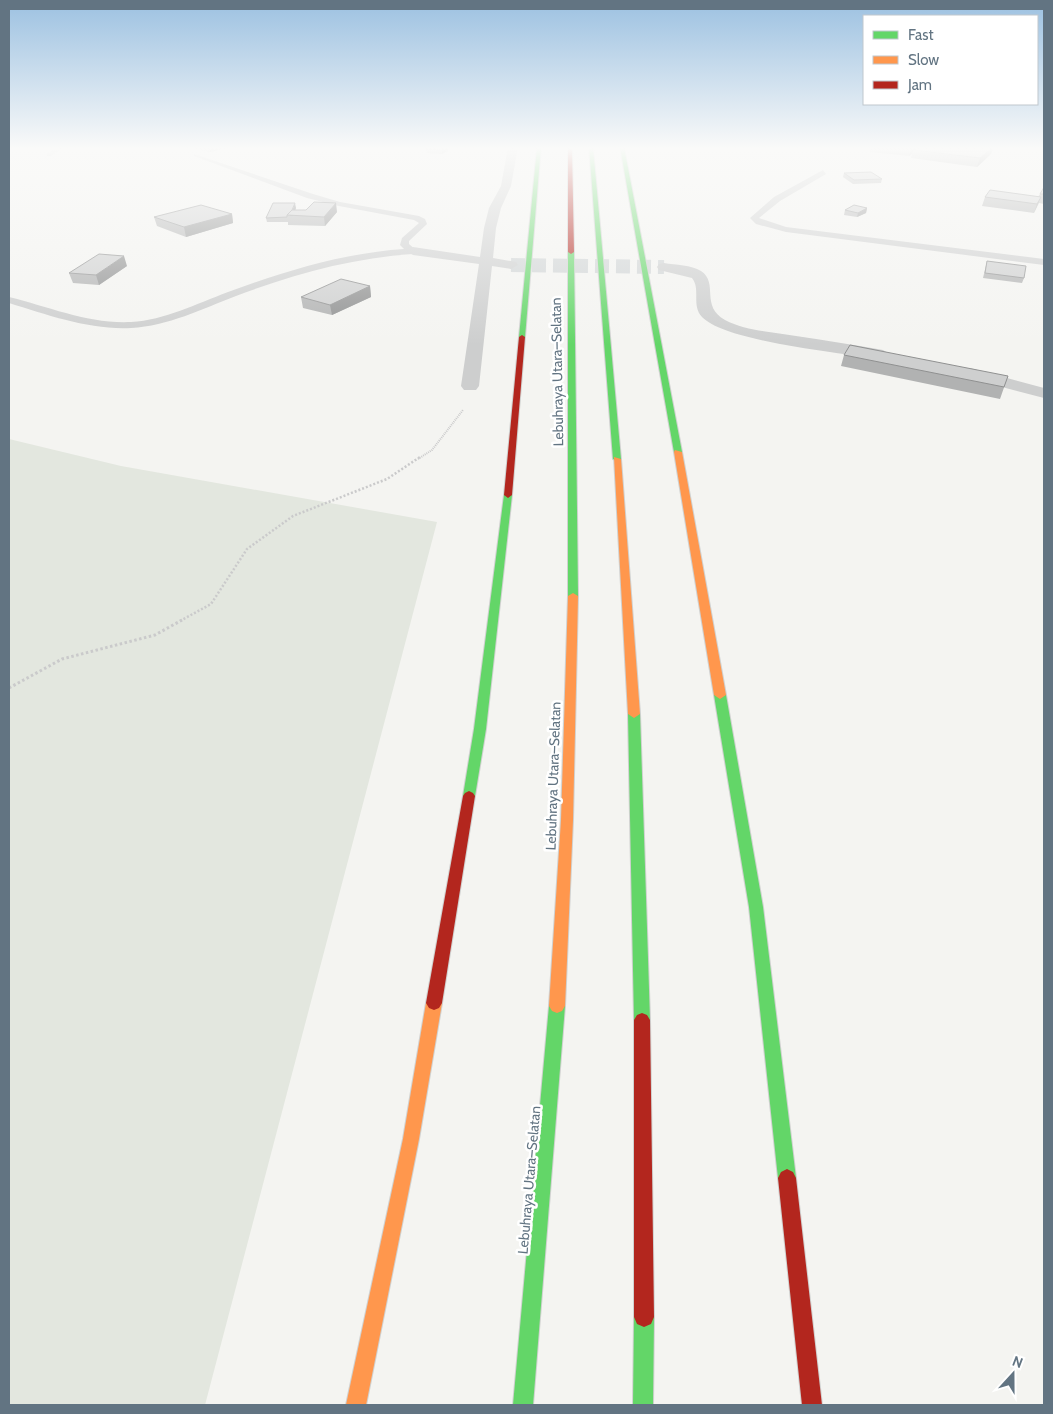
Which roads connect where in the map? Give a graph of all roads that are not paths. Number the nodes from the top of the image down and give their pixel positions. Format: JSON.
{"nodes":[{"id":1,"x":388,"y":213,"type":"edge"},
{"id":2,"x":494,"y":213,"type":"edge"},
{"id":3,"x":533,"y":213,"type":"edge"},
{"id":4,"x":571,"y":213,"type":"edge"},
{"id":5,"x":596,"y":213,"type":"edge"},
{"id":6,"x":634,"y":213,"type":"edge"},
{"id":7,"x":760,"y":213,"type":"edge"},
{"id":8,"x":413,"y":251,"type":"junction"},
{"id":9,"x":1044,"y":262,"type":"edge"},
{"id":10,"x":484,"y":263,"type":"junction"},
{"id":11,"x":511,"y":265,"type":"tunnel mouth"},
{"id":12,"x":664,"y":267,"type":"tunnel mouth"},
{"id":13,"x":9,"y":300,"type":"edge"},
{"id":14,"x":897,"y":357,"type":"edge"},
{"id":15,"x":956,"y":369,"type":"edge"},
{"id":16,"x":470,"y":386,"type":"road end"},
{"id":17,"x":1044,"y":393,"type":"edge"},
{"id":18,"x":356,"y":1405,"type":"edge"},
{"id":19,"x":523,"y":1405,"type":"edge"},
{"id":20,"x":643,"y":1405,"type":"edge"},
{"id":21,"x":812,"y":1405,"type":"edge"}],
"edges":[{"from":1,"to":8,"type":"lane"},
{"from":2,"to":10,"type":"street"},
{"from":3,"to":18,"type":"main road"},
{"from":4,"to":19,"type":"main road","name":"Lebuhraya Utara–Selatan"},
{"from":5,"to":20,"type":"main road"},
{"from":6,"to":21,"type":"main road"},
{"from":7,"to":9,"type":"lane"},
{"from":8,"to":10,"type":"street"},
{"from":8,"to":13,"type":"lane"},
{"from":10,"to":11,"type":"street"},
{"from":10,"to":16,"type":"street"},
{"from":12,"to":14,"type":"street"},
{"from":15,"to":17,"type":"street"}]}
